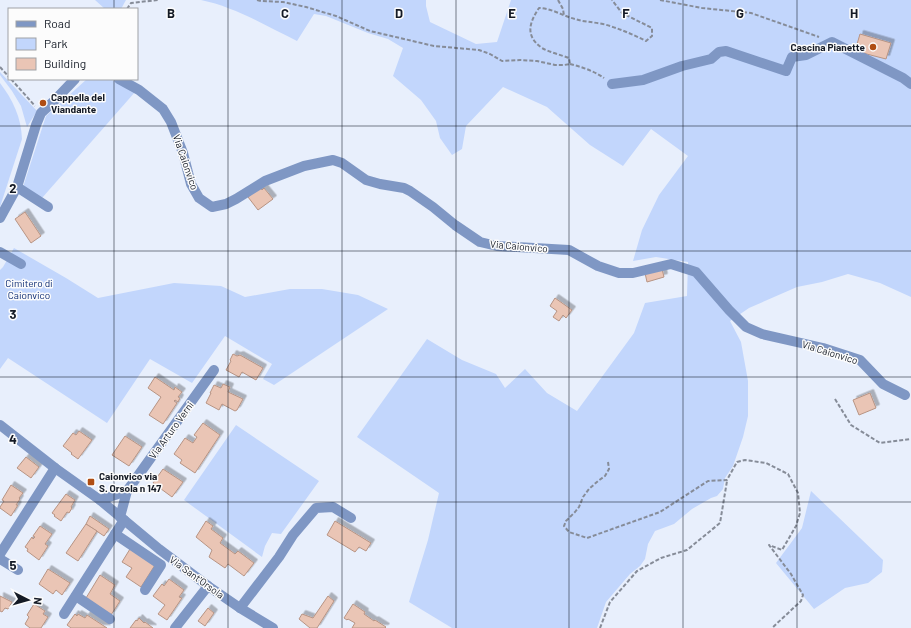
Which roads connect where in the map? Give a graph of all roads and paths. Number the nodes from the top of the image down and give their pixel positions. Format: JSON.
{"nodes":[{"id":1,"x":130,"y":0,"type":"edge"},
{"id":2,"x":158,"y":0,"type":"edge"},
{"id":3,"x":257,"y":0,"type":"edge"},
{"id":4,"x":558,"y":0,"type":"edge"},
{"id":5,"x":612,"y":0,"type":"edge"},
{"id":6,"x":660,"y":0,"type":"edge"},
{"id":7,"x":131,"y":3,"type":"junction"},
{"id":8,"x":128,"y":8,"type":"edge"},
{"id":9,"x":564,"y":16,"type":"junction"},
{"id":10,"x":832,"y":42,"type":"junction"},
{"id":11,"x":570,"y":64,"type":"junction"},
{"id":12,"x":0,"y":67,"type":"edge"},
{"id":13,"x":8,"y":76,"type":"edge"},
{"id":14,"x":12,"y":80,"type":"edge"},
{"id":15,"x":74,"y":80,"type":"edge"},
{"id":16,"x":121,"y":80,"type":"edge"},
{"id":17,"x":612,"y":84,"type":"joint"},
{"id":18,"x":911,"y":84,"type":"edge"},
{"id":19,"x":41,"y":113,"type":"junction"},
{"id":20,"x":17,"y":187,"type":"junction"},
{"id":21,"x":48,"y":206,"type":"dead end"},
{"id":22,"x":0,"y":218,"type":"edge"},
{"id":23,"x":0,"y":252,"type":"edge"},
{"id":24,"x":21,"y":264,"type":"dead end"},
{"id":25,"x":214,"y":370,"type":"dead end"},
{"id":26,"x":905,"y":395,"type":"dead end"},
{"id":27,"x":835,"y":399,"type":"dead end"},
{"id":28,"x":0,"y":425,"type":"edge"},
{"id":29,"x":911,"y":439,"type":"edge"},
{"id":30,"x":608,"y":462,"type":"dead end"},
{"id":31,"x":55,"y":468,"type":"junction"},
{"id":32,"x":727,"y":480,"type":"junction"},
{"id":33,"x":127,"y":490,"type":"junction"},
{"id":34,"x":100,"y":500,"type":"junction"},
{"id":35,"x":351,"y":518,"type":"dead end"},
{"id":36,"x":122,"y":519,"type":"junction"},
{"id":37,"x":115,"y":534,"type":"junction"},
{"id":38,"x":0,"y":554,"type":"edge"},
{"id":39,"x":0,"y":558,"type":"edge"},
{"id":40,"x":18,"y":570,"type":"dead end"},
{"id":41,"x":208,"y":586,"type":"junction"},
{"id":42,"x":145,"y":590,"type":"dead end"},
{"id":43,"x":76,"y":596,"type":"junction"},
{"id":44,"x":240,"y":608,"type":"junction"},
{"id":45,"x":64,"y":614,"type":"dead end"},
{"id":46,"x":110,"y":619,"type":"dead end"},
{"id":47,"x":176,"y":628,"type":"edge"},
{"id":48,"x":273,"y":628,"type":"edge"},
{"id":49,"x":600,"y":628,"type":"edge"},
{"id":50,"x":772,"y":628,"type":"edge"}],
"edges":[{"from":1,"to":7,"type":"path"},
{"from":2,"to":7,"type":"path"},
{"from":3,"to":11,"type":"path"},
{"from":4,"to":9,"type":"path"},
{"from":5,"to":9,"type":"path"},
{"from":6,"to":10,"type":"path"},
{"from":7,"to":8,"type":"path"},
{"from":9,"to":11,"type":"path"},
{"from":10,"to":17,"type":"street"},
{"from":10,"to":18,"type":"street"},
{"from":11,"to":17,"type":"path"},
{"from":12,"to":13,"type":"path"},
{"from":14,"to":19,"type":"path"},
{"from":15,"to":19,"type":"street"},
{"from":16,"to":26,"type":"street","name":"Via Caionvico"},
{"from":19,"to":20,"type":"street"},
{"from":20,"to":21,"type":"street"},
{"from":20,"to":22,"type":"street"},
{"from":23,"to":24,"type":"street"},
{"from":25,"to":33,"type":"street","name":"Via Arturo Verni"},
{"from":27,"to":29,"type":"path"},
{"from":28,"to":31,"type":"street","name":"Via Sant'Orsola"},
{"from":30,"to":32,"type":"path"},
{"from":31,"to":34,"type":"street","name":"Via Sant'Orsola"},
{"from":31,"to":38,"type":"street"},
{"from":32,"to":49,"type":"path"},
{"from":32,"to":50,"type":"path"},
{"from":33,"to":34,"type":"street"},
{"from":33,"to":36,"type":"street","name":"Via Arturo Verni"},
{"from":34,"to":36,"type":"street","name":"Via Sant'Orsola"},
{"from":35,"to":44,"type":"street"},
{"from":36,"to":37,"type":"street"},
{"from":36,"to":41,"type":"street","name":"Via Sant'Orsola"},
{"from":37,"to":42,"type":"street"},
{"from":37,"to":43,"type":"street"},
{"from":39,"to":40,"type":"street"},
{"from":41,"to":44,"type":"street","name":"Via Sant'Orsola"},
{"from":41,"to":47,"type":"street"},
{"from":43,"to":45,"type":"street"},
{"from":43,"to":46,"type":"street"},
{"from":44,"to":48,"type":"street","name":"Via Sant'Orsola"}]}
